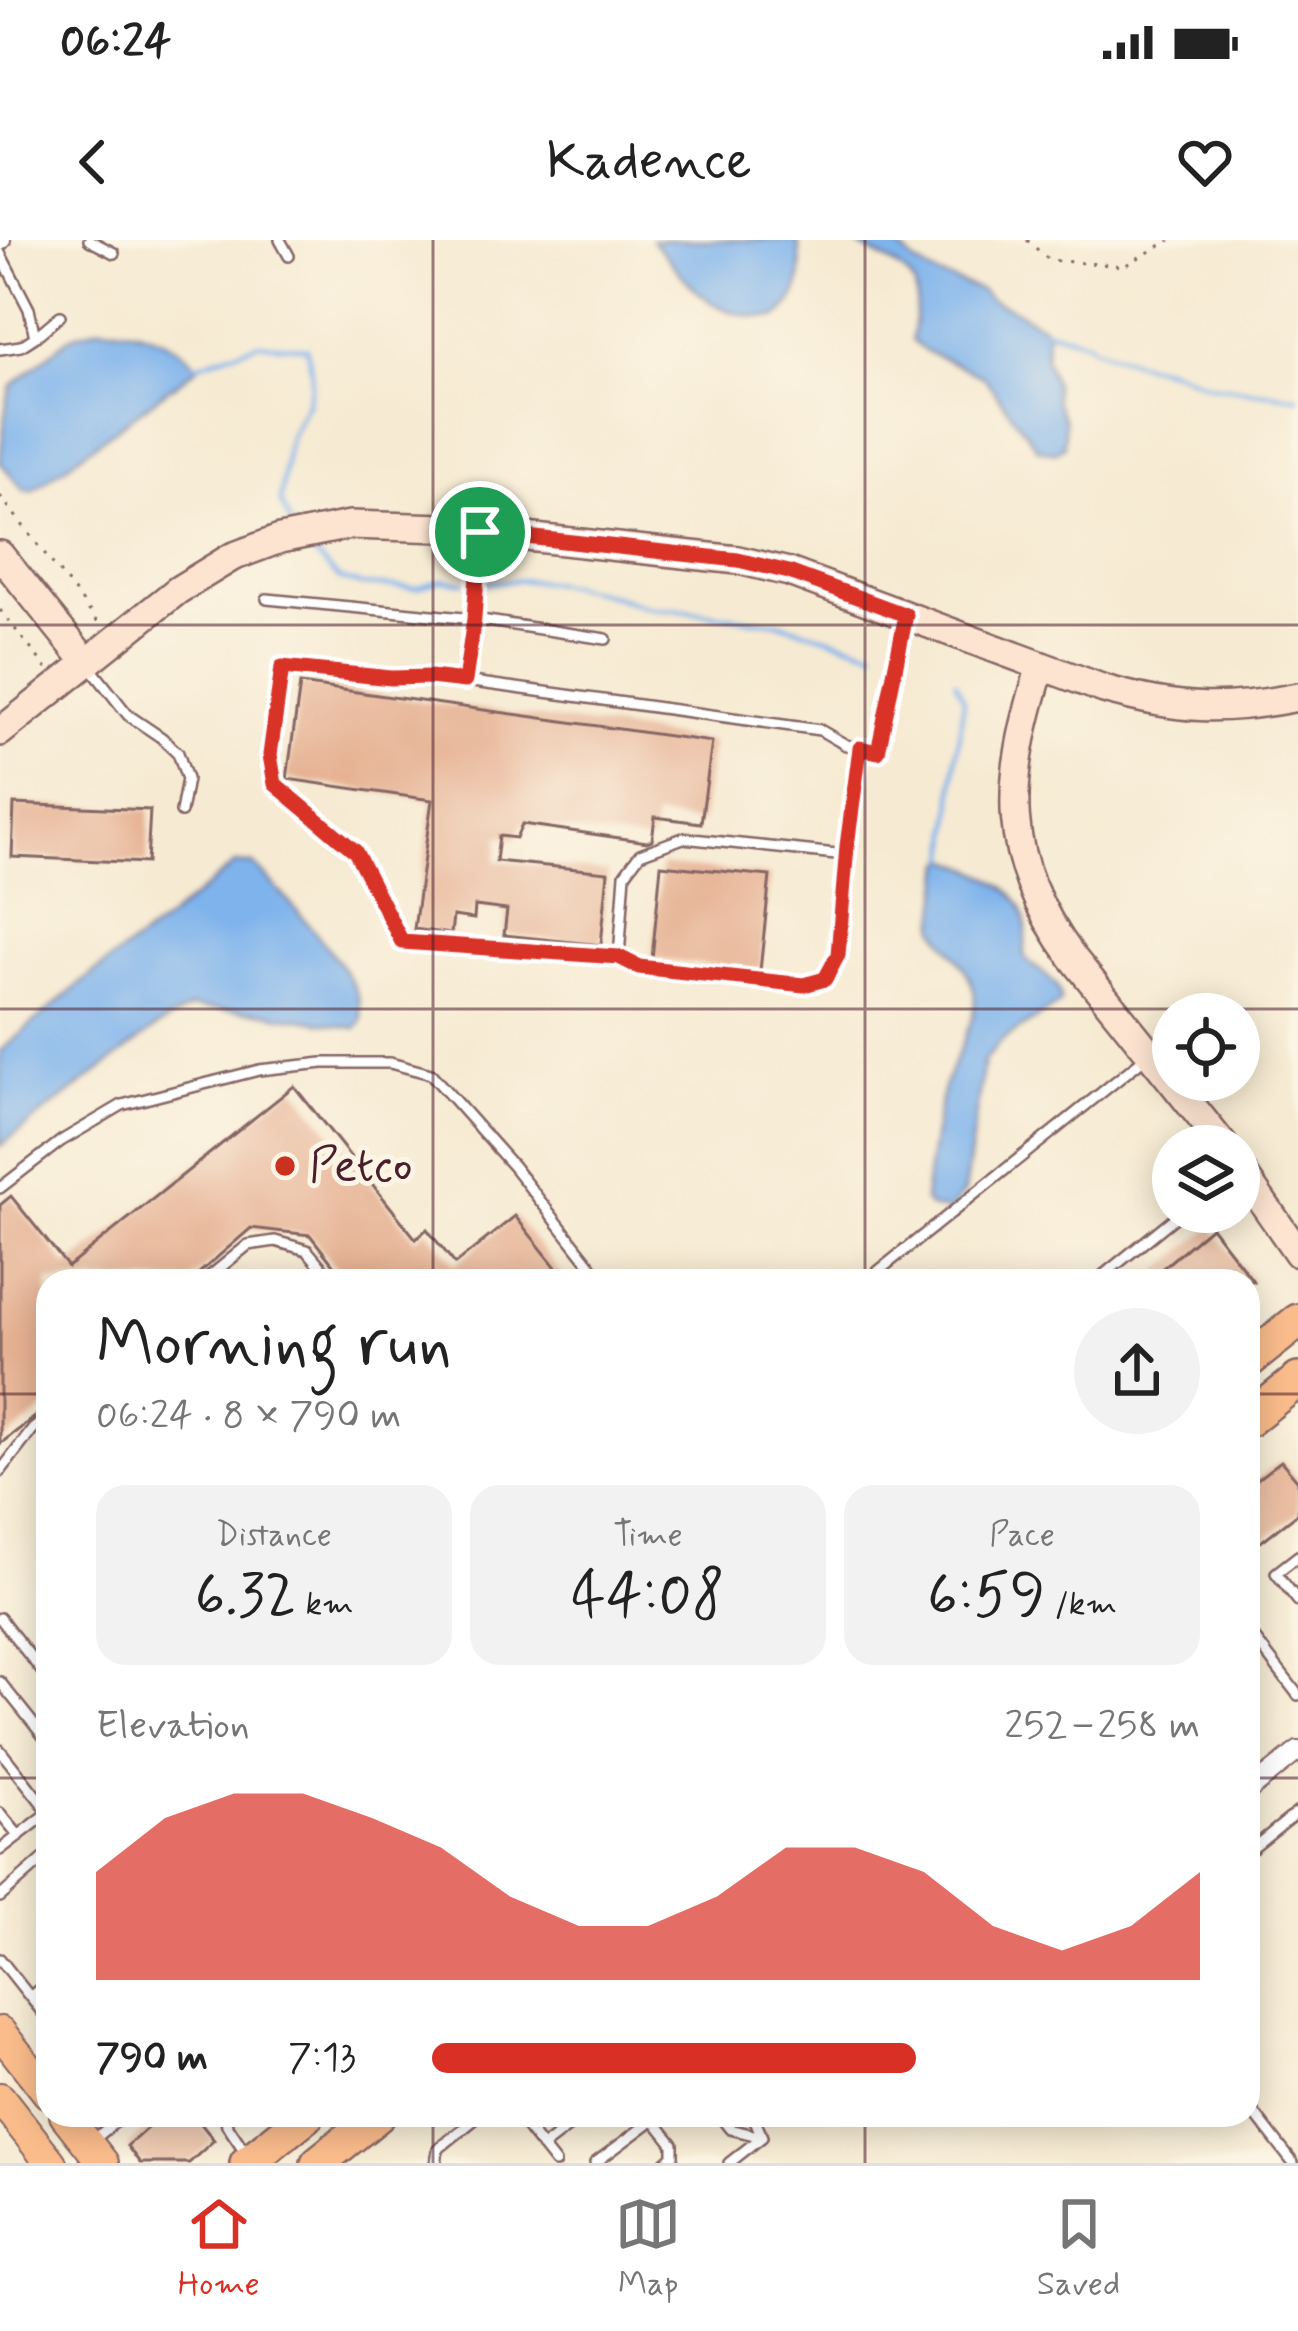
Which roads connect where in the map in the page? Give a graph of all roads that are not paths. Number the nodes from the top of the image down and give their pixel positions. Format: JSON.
{"nodes":[{"id":1,"x":88,"y":240,"type":"edge"},
{"id":2,"x":280,"y":240,"type":"edge"},
{"id":3,"x":0,"y":253,"type":"edge"},
{"id":4,"x":114,"y":253,"type":"dead end"},
{"id":5,"x":289,"y":256,"type":"dead end"},
{"id":6,"x":60,"y":316,"type":"dead end"},
{"id":7,"x":34,"y":337,"type":"junction"},
{"id":8,"x":0,"y":350,"type":"edge"},
{"id":9,"x":480,"y":532,"type":"junction"},
{"id":10,"x":0,"y":555,"type":"edge"},
{"id":11,"x":267,"y":599,"type":"dead end"},
{"id":12,"x":906,"y":615,"type":"junction"},
{"id":13,"x":474,"y":619,"type":"junction"},
{"id":14,"x":606,"y":639,"type":"dead end"},
{"id":15,"x":86,"y":663,"type":"junction"},
{"id":16,"x":1041,"y":665,"type":"junction"},
{"id":17,"x":465,"y":681,"type":"junction"},
{"id":18,"x":1298,"y":697,"type":"edge"},
{"id":19,"x":0,"y":732,"type":"edge"},
{"id":20,"x":860,"y":748,"type":"junction"},
{"id":21,"x":181,"y":812,"type":"dead end"},
{"id":22,"x":846,"y":855,"type":"junction"},
{"id":23,"x":619,"y":957,"type":"junction"},
{"id":24,"x":1150,"y":1054,"type":"junction"},
{"id":25,"x":1207,"y":1125,"type":"edge"},
{"id":26,"x":0,"y":1188,"type":"edge"},
{"id":27,"x":1260,"y":1198,"type":"edge"},
{"id":28,"x":1155,"y":1233,"type":"edge"},
{"id":29,"x":1298,"y":1253,"type":"edge"},
{"id":30,"x":219,"y":1269,"type":"edge"},
{"id":31,"x":323,"y":1269,"type":"edge"},
{"id":32,"x":594,"y":1269,"type":"edge"},
{"id":33,"x":881,"y":1269,"type":"edge"},
{"id":34,"x":1111,"y":1269,"type":"edge"},
{"id":35,"x":1298,"y":1321,"type":"edge"},
{"id":36,"x":1260,"y":1351,"type":"edge"},
{"id":37,"x":1298,"y":1380,"type":"edge"},
{"id":38,"x":1260,"y":1410,"type":"edge"},
{"id":39,"x":36,"y":1427,"type":"edge"},
{"id":40,"x":0,"y":1472,"type":"edge"},
{"id":41,"x":1298,"y":1556,"type":"edge"},
{"id":42,"x":1298,"y":1601,"type":"edge"},
{"id":43,"x":0,"y":1618,"type":"edge"},
{"id":44,"x":1260,"y":1646,"type":"edge"},
{"id":45,"x":36,"y":1663,"type":"edge"},
{"id":46,"x":0,"y":1682,"type":"edge"},
{"id":47,"x":1298,"y":1695,"type":"edge"},
{"id":48,"x":36,"y":1727,"type":"edge"},
{"id":49,"x":0,"y":1750,"type":"edge"},
{"id":50,"x":1298,"y":1751,"type":"edge"},
{"id":51,"x":1260,"y":1781,"type":"edge"},
{"id":52,"x":36,"y":1796,"type":"edge"},
{"id":53,"x":1298,"y":1812,"type":"edge"},
{"id":54,"x":0,"y":1813,"type":"edge"},
{"id":55,"x":36,"y":1822,"type":"edge"},
{"id":56,"x":19,"y":1836,"type":"junction"},
{"id":57,"x":1260,"y":1842,"type":"edge"},
{"id":58,"x":1,"y":1851,"type":"edge"},
{"id":59,"x":36,"y":1866,"type":"edge"},
{"id":60,"x":0,"y":1897,"type":"edge"},
{"id":61,"x":0,"y":1959,"type":"edge"},
{"id":62,"x":36,"y":1991,"type":"edge"},
{"id":63,"x":30,"y":1996,"type":"junction"},
{"id":64,"x":36,"y":2004,"type":"edge"},
{"id":65,"x":0,"y":2032,"type":"edge"},
{"id":66,"x":36,"y":2078,"type":"edge"},
{"id":67,"x":0,"y":2098,"type":"edge"},
{"id":68,"x":1260,"y":2119,"type":"edge"},
{"id":69,"x":74,"y":2127,"type":"edge"},
{"id":70,"x":115,"y":2127,"type":"edge"},
{"id":71,"x":228,"y":2127,"type":"edge"},
{"id":72,"x":292,"y":2127,"type":"edge"},
{"id":73,"x":365,"y":2127,"type":"edge"},
{"id":74,"x":465,"y":2127,"type":"edge"},
{"id":75,"x":527,"y":2127,"type":"edge"},
{"id":76,"x":568,"y":2127,"type":"edge"},
{"id":77,"x":640,"y":2127,"type":"edge"},
{"id":78,"x":660,"y":2127,"type":"edge"},
{"id":79,"x":728,"y":2127,"type":"edge"},
{"id":80,"x":758,"y":2127,"type":"edge"},
{"id":81,"x":762,"y":2137,"type":"junction"},
{"id":82,"x":542,"y":2147,"type":"junction"},
{"id":83,"x":95,"y":2153,"type":"edge"},
{"id":84,"x":336,"y":2153,"type":"edge"},
{"id":85,"x":249,"y":2162,"type":"edge"},
{"id":86,"x":51,"y":2163,"type":"edge"},
{"id":87,"x":436,"y":2163,"type":"edge"},
{"id":88,"x":555,"y":2163,"type":"edge"},
{"id":89,"x":595,"y":2163,"type":"edge"},
{"id":90,"x":665,"y":2163,"type":"edge"},
{"id":91,"x":729,"y":2163,"type":"edge"},
{"id":92,"x":1294,"y":2163,"type":"edge"}],
"edges":[{"from":1,"to":4,"type":"lane"},
{"from":2,"to":5,"type":"lane"},
{"from":3,"to":7,"type":"lane"},
{"from":6,"to":7,"type":"lane"},
{"from":7,"to":8,"type":"lane"},
{"from":9,"to":12,"type":"street"},
{"from":9,"to":13,"type":"lane"},
{"from":9,"to":15,"type":"street"},
{"from":10,"to":15,"type":"street"},
{"from":11,"to":13,"type":"lane"},
{"from":12,"to":16,"type":"street"},
{"from":12,"to":20,"type":"lane"},
{"from":13,"to":14,"type":"lane"},
{"from":13,"to":17,"type":"lane"},
{"from":15,"to":19,"type":"street"},
{"from":15,"to":21,"type":"lane"},
{"from":16,"to":18,"type":"street"},
{"from":16,"to":24,"type":"street"},
{"from":17,"to":20,"type":"lane"},
{"from":17,"to":23,"type":"lane"},
{"from":20,"to":22,"type":"lane"},
{"from":22,"to":23,"type":"lane"},
{"from":22,"to":23,"type":"lane"},
{"from":24,"to":25,"type":"street"},
{"from":24,"to":33,"type":"lane"},
{"from":26,"to":32,"type":"lane"},
{"from":27,"to":29,"type":"street"},
{"from":28,"to":34,"type":"lane"},
{"from":30,"to":31,"type":"lane"},
{"from":35,"to":36,"type":"highway"},
{"from":37,"to":38,"type":"highway"},
{"from":39,"to":40,"type":"lane"},
{"from":41,"to":42,"type":"lane"},
{"from":43,"to":45,"type":"lane"},
{"from":44,"to":47,"type":"lane"},
{"from":46,"to":48,"type":"lane"},
{"from":49,"to":52,"type":"lane"},
{"from":50,"to":51,"type":"street"},
{"from":53,"to":57,"type":"lane"},
{"from":54,"to":56,"type":"lane"},
{"from":55,"to":56,"type":"lane"},
{"from":56,"to":58,"type":"lane"},
{"from":59,"to":60,"type":"lane"},
{"from":61,"to":63,"type":"lane"},
{"from":62,"to":63,"type":"lane"},
{"from":63,"to":64,"type":"lane"},
{"from":65,"to":66,"type":"main road"},
{"from":67,"to":86,"type":"main road"},
{"from":68,"to":92,"type":"lane"},
{"from":69,"to":83,"type":"main road"},
{"from":70,"to":83,"type":"lane"},
{"from":71,"to":85,"type":"lane"},
{"from":72,"to":85,"type":"highway"},
{"from":73,"to":84,"type":"highway"},
{"from":74,"to":87,"type":"lane"},
{"from":75,"to":82,"type":"lane"},
{"from":76,"to":82,"type":"lane"},
{"from":77,"to":89,"type":"lane"},
{"from":78,"to":90,"type":"lane"},
{"from":79,"to":81,"type":"lane"},
{"from":80,"to":81,"type":"lane"},
{"from":81,"to":91,"type":"lane"},
{"from":82,"to":88,"type":"lane"}]}
